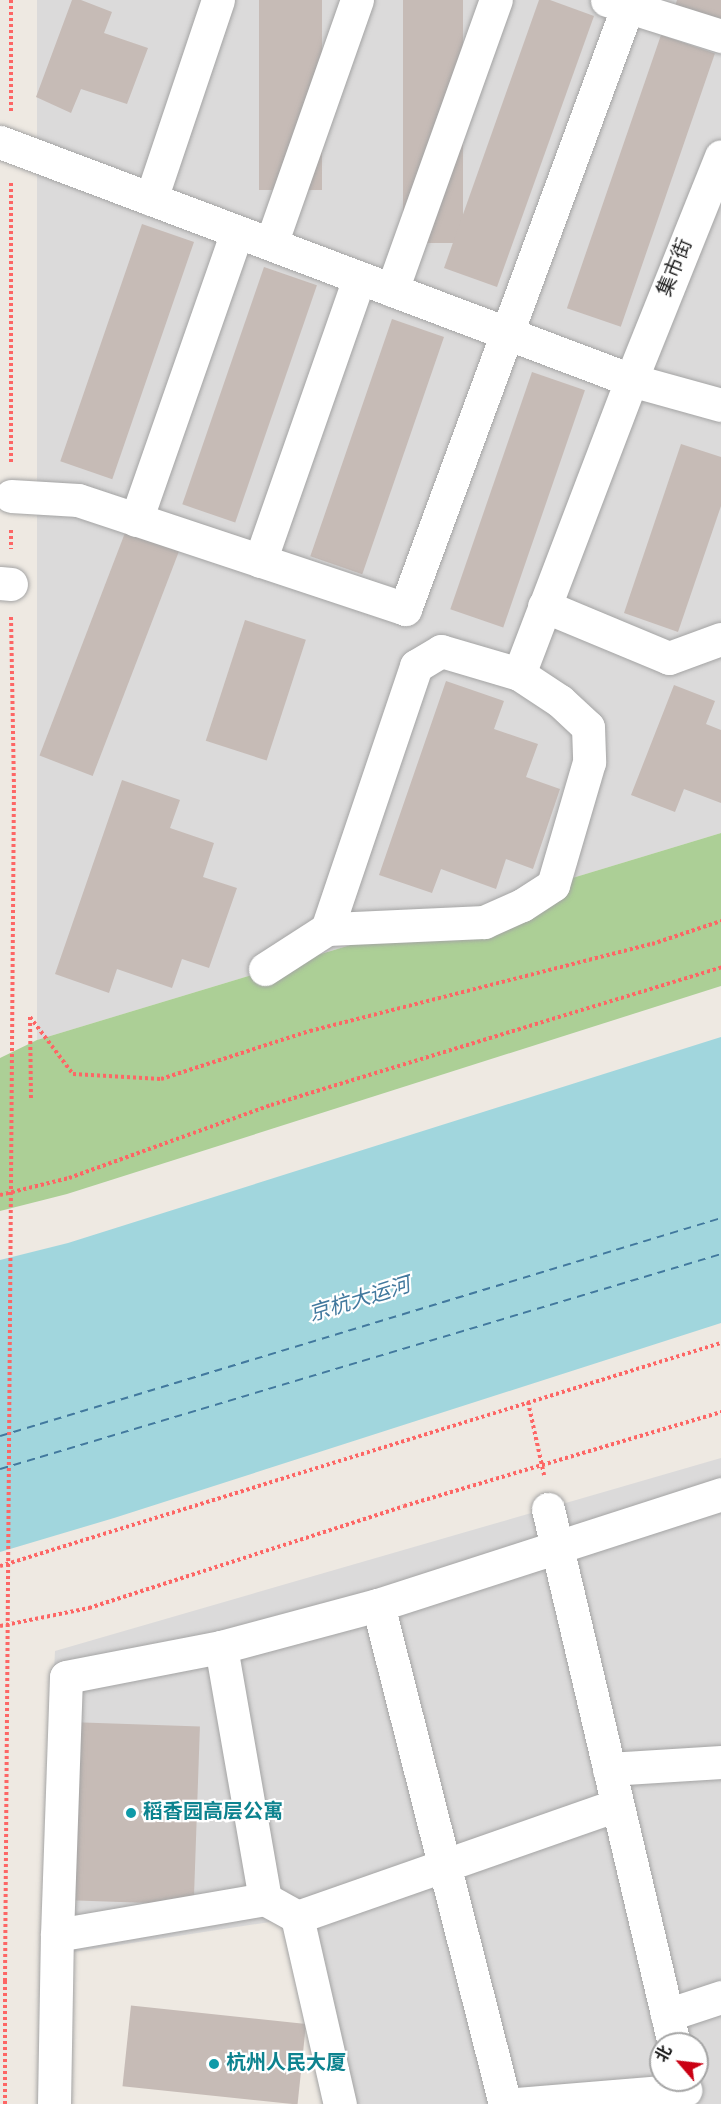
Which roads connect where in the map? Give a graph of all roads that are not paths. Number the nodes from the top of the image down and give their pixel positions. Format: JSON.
{"nodes":[{"id":1,"x":218,"y":0,"type":"edge"},
{"id":2,"x":357,"y":0,"type":"edge"},
{"id":3,"x":496,"y":0,"type":"edge"},
{"id":4,"x":621,"y":2,"type":"edge"},
{"id":5,"x":721,"y":36,"type":"edge"},
{"id":6,"x":6,"y":144,"type":"edge"},
{"id":7,"x":721,"y":156,"type":"edge"},
{"id":8,"x":151,"y":199,"type":"junction"},
{"id":9,"x":237,"y":232,"type":"junction"},
{"id":10,"x":271,"y":244,"type":"junction"},
{"id":11,"x":359,"y":278,"type":"junction"},
{"id":12,"x":392,"y":290,"type":"junction"},
{"id":13,"x":506,"y":333,"type":"junction"},
{"id":14,"x":631,"y":380,"type":"junction"},
{"id":15,"x":721,"y":405,"type":"edge"},
{"id":16,"x":11,"y":496,"type":"road end"},
{"id":17,"x":136,"y":520,"type":"junction"},
{"id":18,"x":260,"y":561,"type":"junction"},
{"id":19,"x":544,"y":606,"type":"junction"},
{"id":20,"x":721,"y":639,"type":"edge"},
{"id":21,"x":519,"y":674,"type":"junction"},
{"id":22,"x":327,"y":929,"type":"junction"},
{"id":23,"x":265,"y":969,"type":"dead end"},
{"id":24,"x":719,"y":1503,"type":"edge"},
{"id":25,"x":548,"y":1509,"type":"dead end"},
{"id":26,"x":556,"y":1546,"type":"junction"},
{"id":27,"x":378,"y":1605,"type":"junction"},
{"id":28,"x":221,"y":1647,"type":"junction"},
{"id":29,"x":721,"y":1762,"type":"edge"},
{"id":30,"x":609,"y":1769,"type":"junction"},
{"id":31,"x":617,"y":1804,"type":"junction"},
{"id":32,"x":444,"y":1865,"type":"junction"},
{"id":33,"x":265,"y":1899,"type":"junction"},
{"id":34,"x":297,"y":1917,"type":"junction"},
{"id":35,"x":57,"y":1935,"type":"junction"},
{"id":36,"x":721,"y":1997,"type":"edge"},
{"id":37,"x":670,"y":2030,"type":"edge"},
{"id":38,"x":672,"y":2092,"type":"edge"},
{"id":39,"x":54,"y":2104,"type":"edge"},
{"id":40,"x":340,"y":2104,"type":"edge"},
{"id":41,"x":505,"y":2104,"type":"edge"},
{"id":42,"x":514,"y":2104,"type":"edge"}],
"edges":[{"from":1,"to":8,"type":"street"},
{"from":2,"to":10,"type":"street"},
{"from":3,"to":12,"type":"street"},
{"from":4,"to":5,"type":"street"},
{"from":4,"to":13,"type":"street"},
{"from":6,"to":8,"type":"street"},
{"from":7,"to":14,"type":"street","name":"集市街"},
{"from":8,"to":9,"type":"street"},
{"from":9,"to":10,"type":"street"},
{"from":9,"to":17,"type":"street"},
{"from":10,"to":11,"type":"street"},
{"from":11,"to":12,"type":"street"},
{"from":11,"to":18,"type":"street"},
{"from":12,"to":13,"type":"street"},
{"from":13,"to":14,"type":"street"},
{"from":13,"to":18,"type":"street"},
{"from":14,"to":15,"type":"street"},
{"from":14,"to":19,"type":"street","name":"集市街"},
{"from":16,"to":17,"type":"street"},
{"from":17,"to":18,"type":"street"},
{"from":19,"to":20,"type":"street"},
{"from":19,"to":21,"type":"street","name":"集市街"},
{"from":21,"to":22,"type":"street"},
{"from":21,"to":22,"type":"street"},
{"from":22,"to":23,"type":"street"},
{"from":24,"to":26,"type":"street"},
{"from":25,"to":26,"type":"street"},
{"from":26,"to":27,"type":"street"},
{"from":26,"to":30,"type":"street"},
{"from":27,"to":28,"type":"street"},
{"from":27,"to":32,"type":"street"},
{"from":28,"to":33,"type":"street"},
{"from":28,"to":35,"type":"street"},
{"from":29,"to":30,"type":"street"},
{"from":30,"to":31,"type":"street"},
{"from":31,"to":32,"type":"street"},
{"from":31,"to":37,"type":"street"},
{"from":32,"to":34,"type":"street"},
{"from":32,"to":41,"type":"street"},
{"from":33,"to":34,"type":"street"},
{"from":33,"to":35,"type":"street"},
{"from":34,"to":40,"type":"street"},
{"from":35,"to":39,"type":"street"},
{"from":36,"to":37,"type":"street"},
{"from":38,"to":42,"type":"street"}]}
